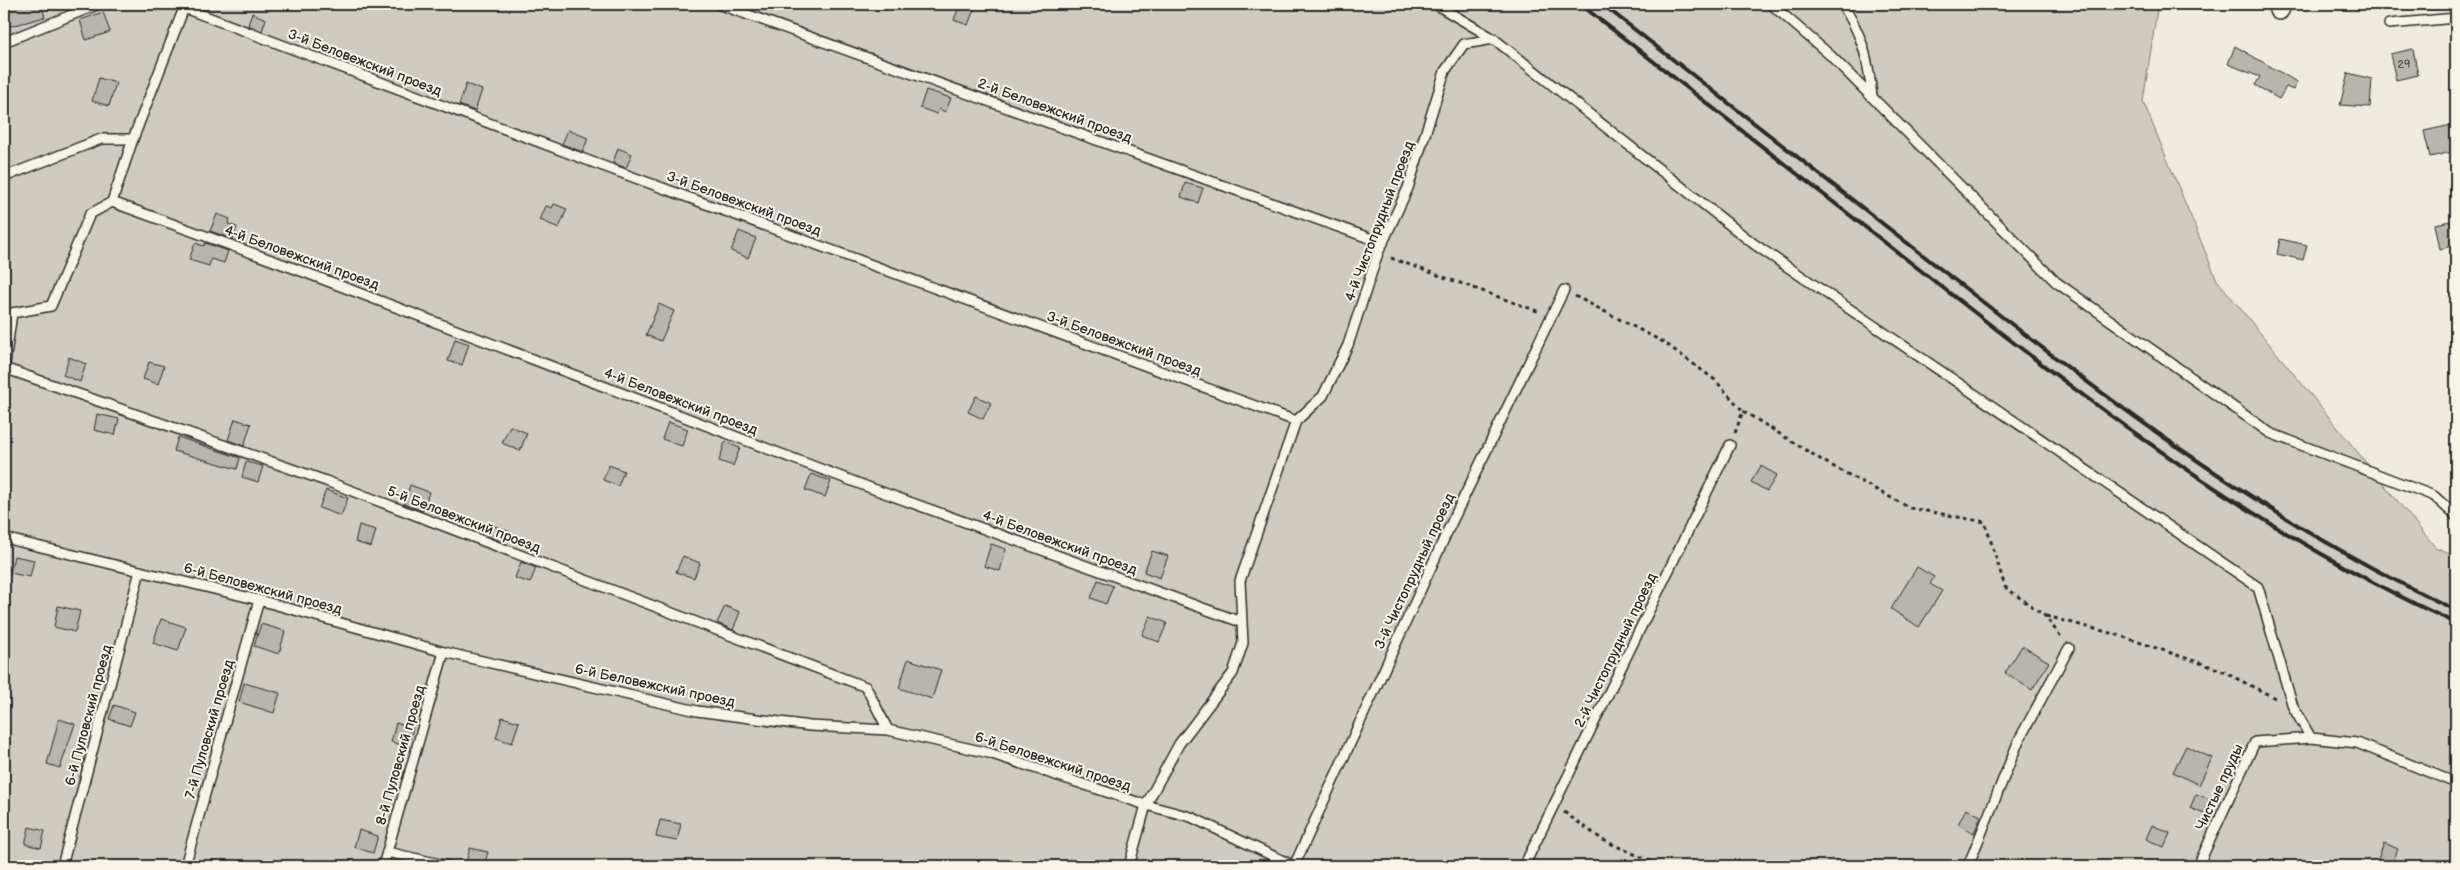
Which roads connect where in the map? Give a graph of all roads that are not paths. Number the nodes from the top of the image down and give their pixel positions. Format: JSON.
{"nodes":[{"id":1,"x":99,"y":4,"type":"edge"},
{"id":2,"x":718,"y":4,"type":"edge"},
{"id":3,"x":1435,"y":4,"type":"edge"},
{"id":4,"x":1771,"y":4,"type":"edge"},
{"id":5,"x":1842,"y":4,"type":"edge"},
{"id":6,"x":182,"y":6,"type":"edge"},
{"id":7,"x":2456,"y":18,"type":"edge"},
{"id":8,"x":2389,"y":24,"type":"dead end"},
{"id":9,"x":1494,"y":39,"type":"junction"},
{"id":10,"x":4,"y":42,"type":"edge"},
{"id":11,"x":1872,"y":96,"type":"junction"},
{"id":12,"x":133,"y":139,"type":"junction"},
{"id":13,"x":4,"y":177,"type":"edge"},
{"id":14,"x":112,"y":202,"type":"junction"},
{"id":15,"x":1383,"y":242,"type":"junction"},
{"id":16,"x":1564,"y":290,"type":"road end"},
{"id":17,"x":8,"y":314,"type":"edge"},
{"id":18,"x":4,"y":369,"type":"edge"},
{"id":19,"x":1296,"y":421,"type":"junction"},
{"id":20,"x":1730,"y":445,"type":"road end"},
{"id":21,"x":2456,"y":516,"type":"edge"},
{"id":22,"x":4,"y":538,"type":"edge"},
{"id":23,"x":140,"y":571,"type":"junction"},
{"id":24,"x":259,"y":600,"type":"junction"},
{"id":25,"x":1241,"y":622,"type":"junction"},
{"id":26,"x":2069,"y":648,"type":"road end"},
{"id":27,"x":444,"y":652,"type":"junction"},
{"id":28,"x":888,"y":730,"type":"junction"},
{"id":29,"x":2311,"y":738,"type":"junction"},
{"id":30,"x":2456,"y":783,"type":"edge"},
{"id":31,"x":1146,"y":805,"type":"junction"},
{"id":32,"x":387,"y":852,"type":"junction"},
{"id":33,"x":62,"y":866,"type":"edge"},
{"id":34,"x":185,"y":866,"type":"edge"},
{"id":35,"x":383,"y":866,"type":"edge"},
{"id":36,"x":449,"y":866,"type":"edge"},
{"id":37,"x":1129,"y":866,"type":"edge"},
{"id":38,"x":1294,"y":866,"type":"edge"},
{"id":39,"x":1524,"y":866,"type":"edge"},
{"id":40,"x":1968,"y":866,"type":"edge"},
{"id":41,"x":2198,"y":866,"type":"edge"}],
"edges":[{"from":1,"to":10,"type":"lane"},
{"from":2,"to":15,"type":"lane","name":"2-й Беловежский проезд"},
{"from":3,"to":9,"type":"lane"},
{"from":4,"to":11,"type":"lane"},
{"from":5,"to":11,"type":"lane"},
{"from":6,"to":12,"type":"lane"},
{"from":6,"to":19,"type":"lane","name":"3-й Беловежский проезд"},
{"from":7,"to":8,"type":"lane"},
{"from":9,"to":15,"type":"lane","name":"4-й Чистопрудный проезд"},
{"from":9,"to":29,"type":"lane"},
{"from":11,"to":21,"type":"lane"},
{"from":12,"to":13,"type":"lane"},
{"from":12,"to":14,"type":"lane"},
{"from":14,"to":17,"type":"lane"},
{"from":14,"to":25,"type":"lane","name":"4-й Беловежский проезд"},
{"from":15,"to":19,"type":"lane","name":"4-й Чистопрудный проезд"},
{"from":16,"to":38,"type":"lane","name":"3-й Чистопрудный проезд"},
{"from":17,"to":18,"type":"lane"},
{"from":18,"to":28,"type":"lane","name":"5-й Беловежский проезд"},
{"from":19,"to":25,"type":"lane","name":"4-й Чистопрудный проезд"},
{"from":20,"to":39,"type":"lane","name":"2-й Чистопрудный проезд"},
{"from":22,"to":23,"type":"lane","name":"6-й Беловежский проезд"},
{"from":23,"to":24,"type":"lane","name":"6-й Беловежский проезд"},
{"from":23,"to":33,"type":"lane","name":"6-й Пуловский проезд"},
{"from":24,"to":27,"type":"lane","name":"6-й Беловежский проезд"},
{"from":24,"to":34,"type":"lane","name":"7-й Пуловский проезд"},
{"from":25,"to":31,"type":"lane","name":"4-й Чистопрудный проезд"},
{"from":26,"to":40,"type":"lane"},
{"from":27,"to":28,"type":"lane","name":"6-й Беловежский проезд"},
{"from":27,"to":32,"type":"lane","name":"8-й Пуловский проезд"},
{"from":28,"to":31,"type":"lane","name":"6-й Беловежский проезд"},
{"from":29,"to":30,"type":"lane"},
{"from":29,"to":41,"type":"lane","name":"Чистые пруды"},
{"from":31,"to":37,"type":"lane","name":"4-й Чистопрудный проезд"},
{"from":31,"to":38,"type":"lane","name":"6-й Беловежский проезд"},
{"from":32,"to":35,"type":"lane","name":"8-й Пуловский проезд"},
{"from":32,"to":36,"type":"lane"}]}
